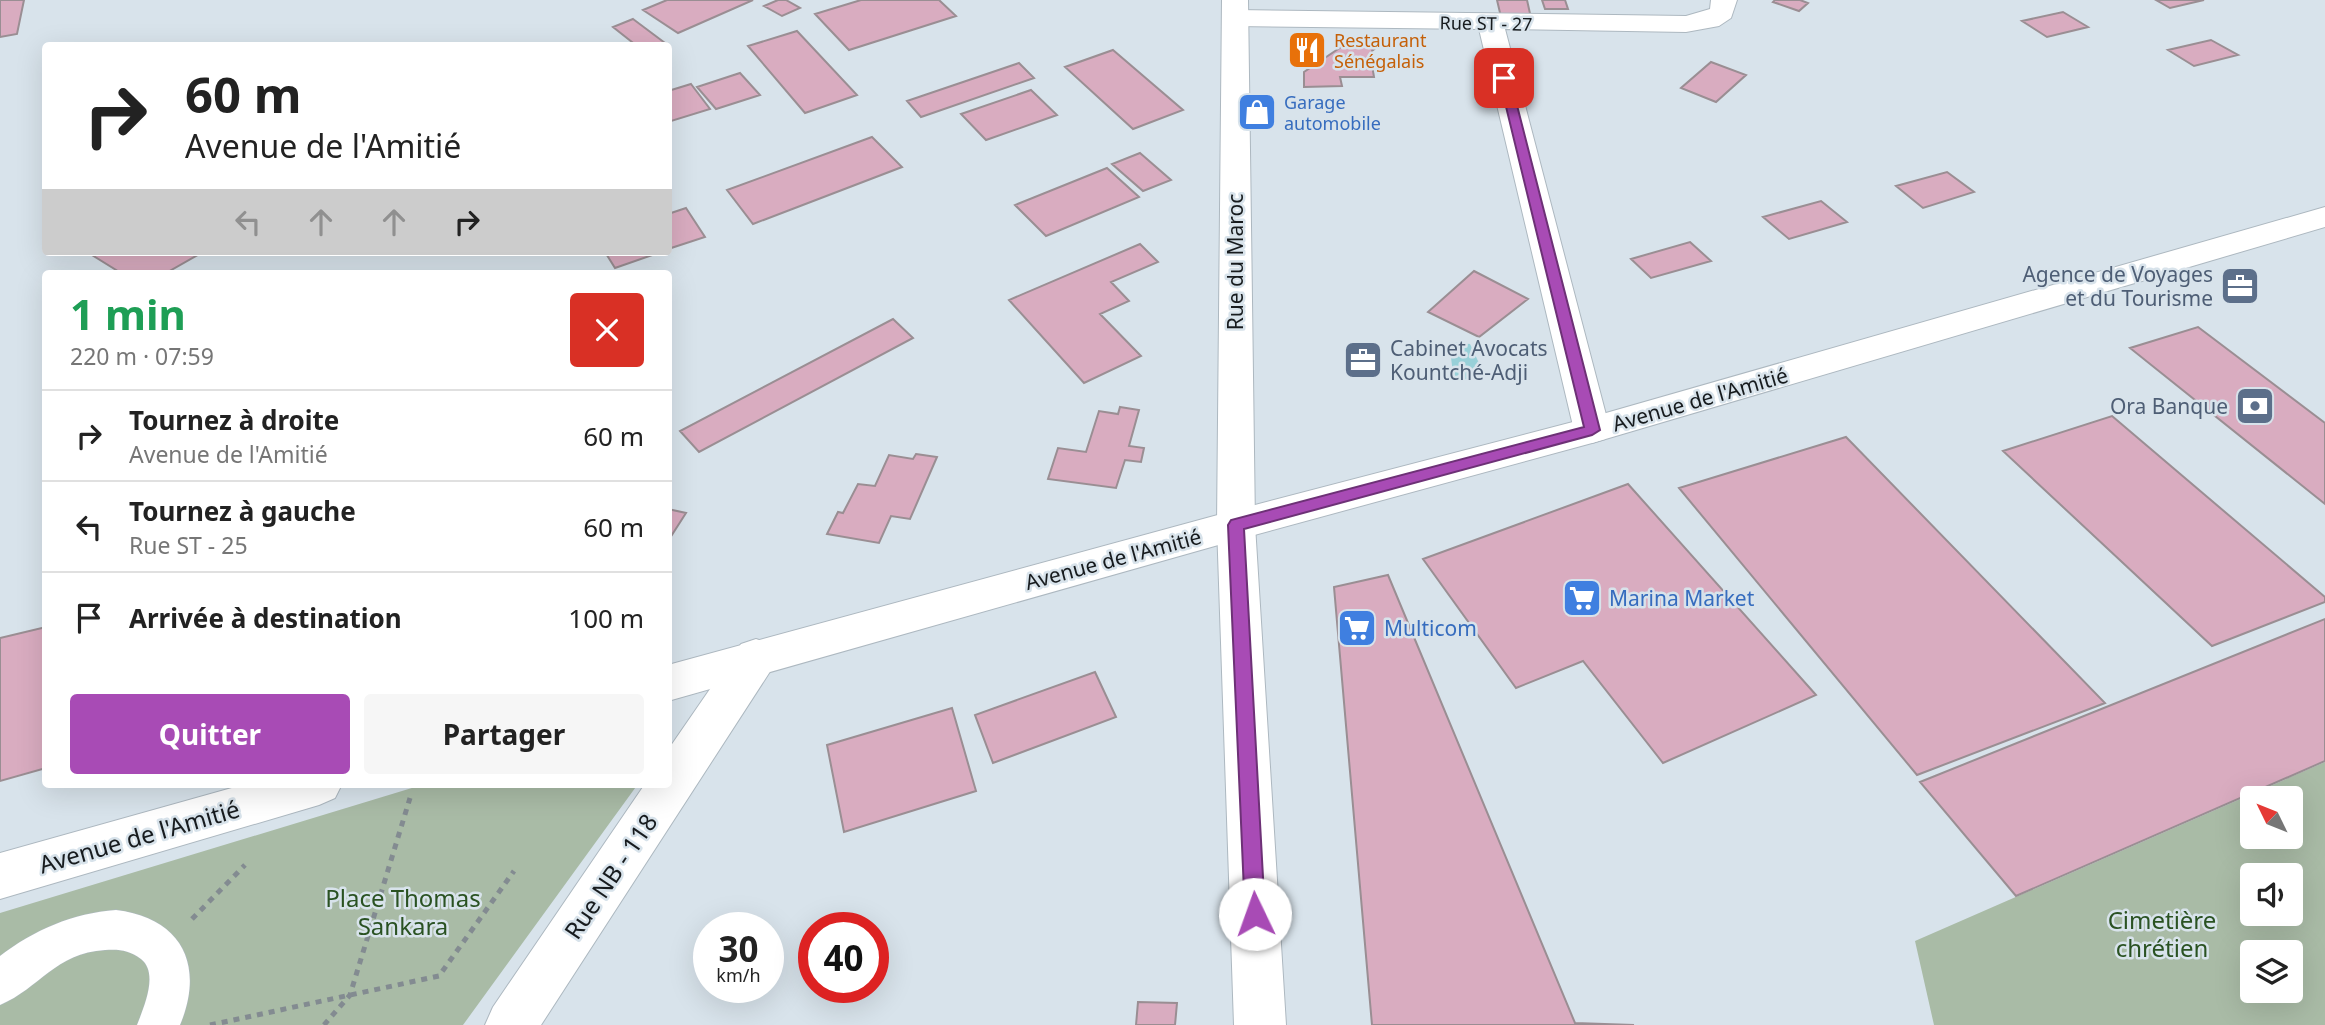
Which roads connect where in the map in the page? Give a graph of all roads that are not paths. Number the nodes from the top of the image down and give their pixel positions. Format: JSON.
{"nodes":[{"id":1,"x":1724,"y":0,"type":"edge"},
{"id":2,"x":1235,"y":9,"type":"edge"},
{"id":3,"x":1491,"y":24,"type":"junction"},
{"id":4,"x":2325,"y":217,"type":"edge"},
{"id":5,"x":1592,"y":430,"type":"junction"},
{"id":6,"x":1236,"y":525,"type":"junction"},
{"id":7,"x":756,"y":657,"type":"junction"},
{"id":8,"x":672,"y":682,"type":"edge"},
{"id":9,"x":672,"y":783,"type":"edge"},
{"id":10,"x":304,"y":788,"type":"edge"},
{"id":11,"x":668,"y":788,"type":"edge"},
{"id":12,"x":0,"y":876,"type":"edge"},
{"id":13,"x":0,"y":984,"type":"edge"},
{"id":14,"x":158,"y":1025,"type":"edge"},
{"id":15,"x":510,"y":1025,"type":"edge"},
{"id":16,"x":1260,"y":1025,"type":"edge"}],
"edges":[{"from":1,"to":3,"type":"street","name":"Rue ST - 27"},
{"from":2,"to":3,"type":"street","name":"Rue ST - 27"},
{"from":2,"to":6,"type":"street","name":"Rue du Maroc"},
{"from":3,"to":5,"type":"street"},
{"from":4,"to":5,"type":"street","name":"Avenue de l'Amitié"},
{"from":5,"to":6,"type":"street","name":"Avenue de l'Amitié"},
{"from":6,"to":7,"type":"street","name":"Avenue de l'Amitié"},
{"from":6,"to":16,"type":"street","name":"Rue du Maroc"},
{"from":7,"to":8,"type":"street","name":"Avenue de l'Amitié"},
{"from":7,"to":9,"type":"street","name":"Rue NB - 118"},
{"from":10,"to":12,"type":"street","name":"Avenue de l'Amitié"},
{"from":11,"to":15,"type":"street","name":"Rue NB - 118"},
{"from":13,"to":14,"type":"street"}]}
